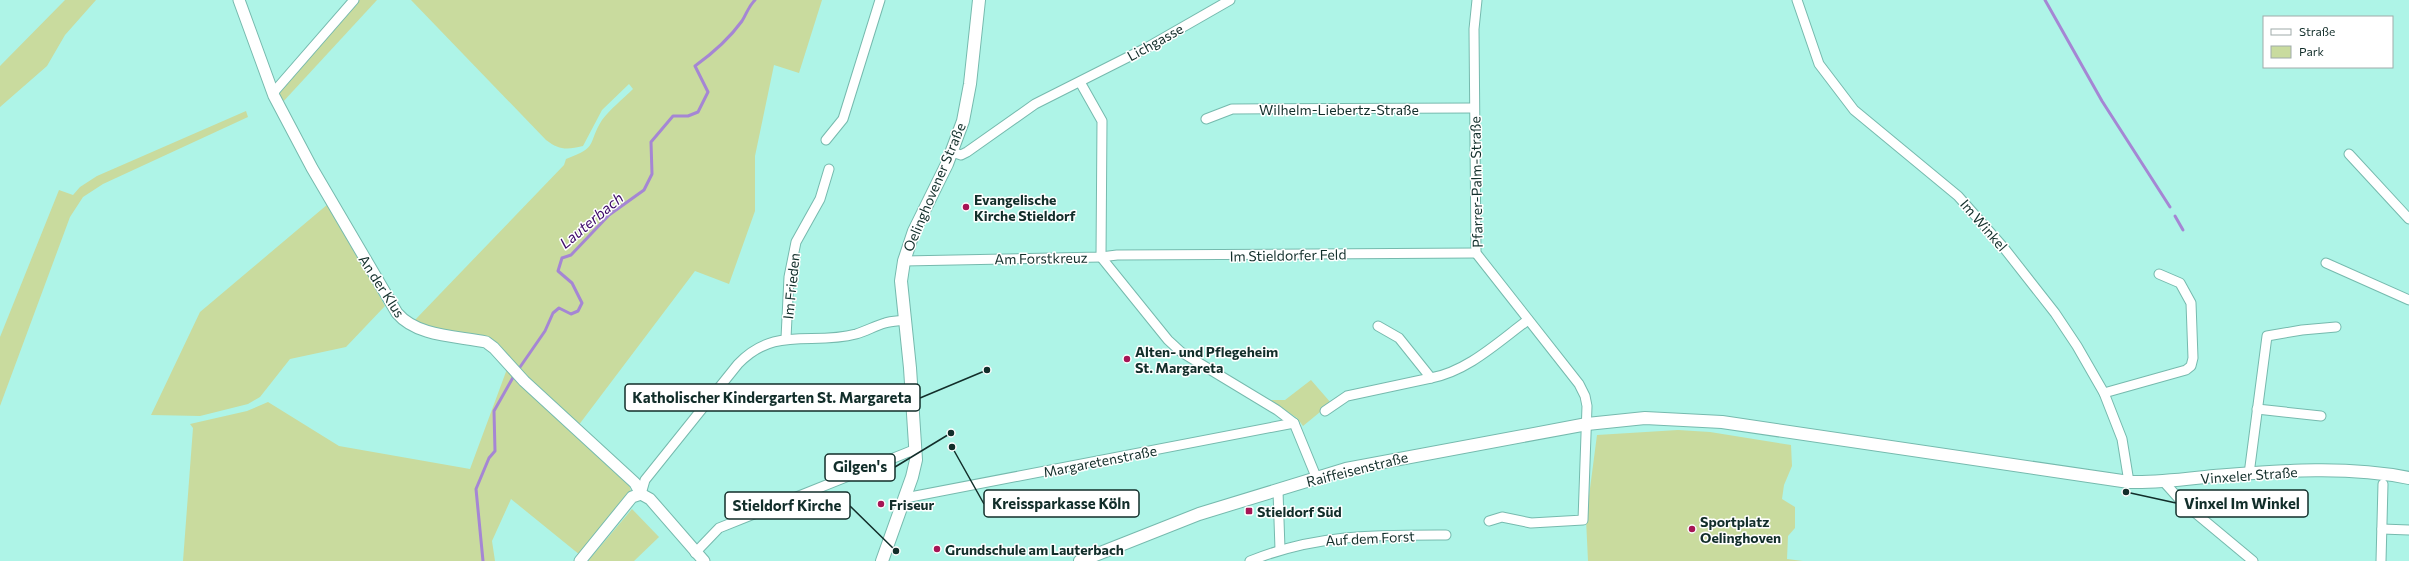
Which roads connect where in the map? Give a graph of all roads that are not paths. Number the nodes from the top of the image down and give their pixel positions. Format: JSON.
{"nodes":[{"id":1,"x":239,"y":0,"type":"edge"},
{"id":2,"x":354,"y":0,"type":"edge"},
{"id":3,"x":880,"y":0,"type":"edge"},
{"id":4,"x":979,"y":0,"type":"edge"},
{"id":5,"x":1230,"y":0,"type":"edge"},
{"id":6,"x":1477,"y":0,"type":"edge"},
{"id":7,"x":1797,"y":0,"type":"edge"},
{"id":8,"x":1080,"y":82,"type":"junction"},
{"id":9,"x":273,"y":93,"type":"junction"},
{"id":10,"x":1474,"y":108,"type":"junction"},
{"id":11,"x":1206,"y":118,"type":"dead end"},
{"id":12,"x":826,"y":140,"type":"dead end"},
{"id":13,"x":952,"y":152,"type":"junction"},
{"id":14,"x":2349,"y":154,"type":"dead end"},
{"id":15,"x":829,"y":169,"type":"dead end"},
{"id":16,"x":2409,"y":219,"type":"edge"},
{"id":17,"x":1476,"y":253,"type":"junction"},
{"id":18,"x":1101,"y":257,"type":"junction"},
{"id":19,"x":904,"y":261,"type":"junction"},
{"id":20,"x":2326,"y":263,"type":"dead end"},
{"id":21,"x":2159,"y":274,"type":"dead end"},
{"id":22,"x":2409,"y":300,"type":"edge"},
{"id":23,"x":906,"y":320,"type":"junction"},
{"id":24,"x":1528,"y":320,"type":"junction"},
{"id":25,"x":1378,"y":326,"type":"dead end"},
{"id":26,"x":2336,"y":327,"type":"dead end"},
{"id":27,"x":786,"y":338,"type":"junction"},
{"id":28,"x":1431,"y":378,"type":"junction"},
{"id":29,"x":2104,"y":394,"type":"junction"},
{"id":30,"x":2258,"y":409,"type":"junction"},
{"id":31,"x":1325,"y":411,"type":"dead end"},
{"id":32,"x":2321,"y":416,"type":"dead end"},
{"id":33,"x":1294,"y":423,"type":"junction"},
{"id":34,"x":1587,"y":424,"type":"junction"},
{"id":35,"x":916,"y":449,"type":"junction"},
{"id":36,"x":2249,"y":474,"type":"junction"},
{"id":37,"x":2088,"y":477,"type":"joint"},
{"id":38,"x":2409,"y":478,"type":"edge"},
{"id":39,"x":1317,"y":479,"type":"junction"},
{"id":40,"x":2129,"y":482,"type":"junction"},
{"id":41,"x":2164,"y":482,"type":"junction"},
{"id":42,"x":2383,"y":484,"type":"dead end"},
{"id":43,"x":1278,"y":491,"type":"junction"},
{"id":44,"x":641,"y":494,"type":"junction"},
{"id":45,"x":905,"y":498,"type":"junction"},
{"id":46,"x":1489,"y":521,"type":"dead end"},
{"id":47,"x":2382,"y":529,"type":"junction"},
{"id":48,"x":2409,"y":530,"type":"edge"},
{"id":49,"x":1446,"y":535,"type":"dead end"},
{"id":50,"x":1280,"y":549,"type":"junction"},
{"id":51,"x":695,"y":552,"type":"junction"},
{"id":52,"x":580,"y":561,"type":"edge"},
{"id":53,"x":704,"y":561,"type":"edge"},
{"id":54,"x":882,"y":561,"type":"edge"},
{"id":55,"x":1080,"y":561,"type":"edge"},
{"id":56,"x":1250,"y":561,"type":"edge"},
{"id":57,"x":2253,"y":561,"type":"edge"},
{"id":58,"x":2381,"y":561,"type":"edge"}],
"edges":[{"from":1,"to":9,"type":"street","name":"An der Klus"},
{"from":2,"to":9,"type":"street"},
{"from":3,"to":12,"type":"street"},
{"from":4,"to":13,"type":"main road","name":"Oelinghovener Straße"},
{"from":5,"to":8,"type":"street","name":"Lichgasse"},
{"from":6,"to":10,"type":"street","name":"Pfarrer-Palm-Straße"},
{"from":7,"to":29,"type":"street","name":"Im Winkel"},
{"from":8,"to":13,"type":"street","name":"Lichgasse"},
{"from":8,"to":18,"type":"street"},
{"from":9,"to":44,"type":"street","name":"An der Klus"},
{"from":10,"to":11,"type":"street","name":"Wilhelm-Liebertz-Straße"},
{"from":10,"to":17,"type":"street","name":"Pfarrer-Palm-Straße"},
{"from":13,"to":19,"type":"main road","name":"Oelinghovener Straße"},
{"from":14,"to":16,"type":"street"},
{"from":15,"to":27,"type":"street","name":"Im Frieden"},
{"from":17,"to":18,"type":"street","name":"Im Stieldorfer Feld"},
{"from":17,"to":24,"type":"street","name":"Pfarrer-Palm-Straße"},
{"from":18,"to":19,"type":"street","name":"Am Forstkreuz"},
{"from":18,"to":33,"type":"street","name":"Am Forstkreuz"},
{"from":19,"to":23,"type":"main road","name":"Oelinghovener Straße"},
{"from":20,"to":22,"type":"street"},
{"from":21,"to":29,"type":"street"},
{"from":23,"to":27,"type":"street"},
{"from":23,"to":35,"type":"main road","name":"Oelinghovener Straße"},
{"from":24,"to":28,"type":"street"},
{"from":24,"to":34,"type":"street","name":"Pfarrer-Palm-Straße"},
{"from":25,"to":28,"type":"street"},
{"from":26,"to":30,"type":"street"},
{"from":27,"to":44,"type":"street"},
{"from":28,"to":31,"type":"street"},
{"from":29,"to":40,"type":"street","name":"Im Winkel"},
{"from":30,"to":32,"type":"street"},
{"from":30,"to":36,"type":"street"},
{"from":33,"to":39,"type":"street"},
{"from":33,"to":45,"type":"street","name":"Margaretenstraße"},
{"from":34,"to":37,"type":"main road","name":"Raiffeisenstraße"},
{"from":34,"to":39,"type":"main road","name":"Raiffeisenstraße"},
{"from":34,"to":46,"type":"street","name":"Pfarrer-Palm-Straße"},
{"from":35,"to":45,"type":"main road","name":"Oelinghovener Straße"},
{"from":35,"to":51,"type":"street"},
{"from":36,"to":38,"type":"main road","name":"Vinxeler Straße"},
{"from":36,"to":41,"type":"main road","name":"Vinxeler Straße"},
{"from":37,"to":40,"type":"main road","name":"Vinxeler Straße"},
{"from":39,"to":43,"type":"main road","name":"Raiffeisenstraße"},
{"from":40,"to":41,"type":"main road","name":"Vinxeler Straße"},
{"from":41,"to":57,"type":"street"},
{"from":42,"to":47,"type":"street"},
{"from":43,"to":50,"type":"street"},
{"from":43,"to":55,"type":"main road","name":"Raiffeisenstraße"},
{"from":44,"to":51,"type":"street","name":"An der Klus"},
{"from":44,"to":52,"type":"street"},
{"from":45,"to":54,"type":"main road","name":"Oelinghovener Straße"},
{"from":47,"to":48,"type":"street"},
{"from":47,"to":58,"type":"street"},
{"from":49,"to":50,"type":"street","name":"Auf dem Forst"},
{"from":50,"to":56,"type":"street","name":"Auf dem Forst"},
{"from":51,"to":53,"type":"street","name":"An der Klus"}]}
